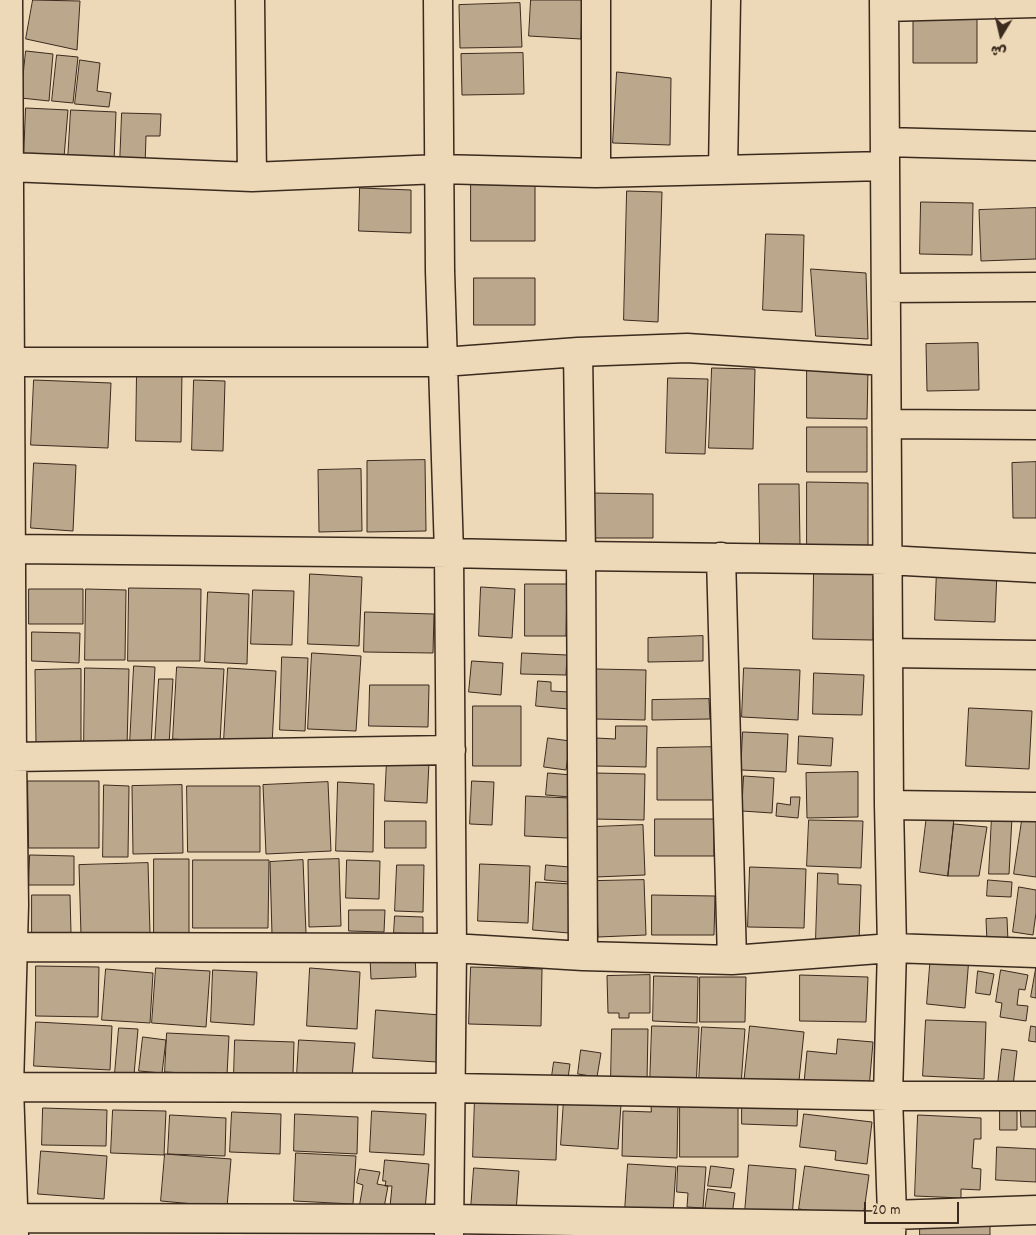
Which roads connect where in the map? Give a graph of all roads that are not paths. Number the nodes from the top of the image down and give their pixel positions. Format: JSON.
{"nodes":[{"id":1,"x":8,"y":0,"type":"edge"},
{"id":2,"x":250,"y":0,"type":"edge"},
{"id":3,"x":438,"y":0,"type":"edge"},
{"id":4,"x":596,"y":0,"type":"edge"},
{"id":5,"x":726,"y":0,"type":"edge"},
{"id":6,"x":884,"y":3,"type":"edge"},
{"id":7,"x":1036,"y":3,"type":"edge"},
{"id":8,"x":4,"y":130,"type":"edge"},
{"id":9,"x":1036,"y":146,"type":"edge"},
{"id":10,"x":885,"y":154,"type":"junction"},
{"id":11,"x":9,"y":167,"type":"junction"},
{"id":12,"x":439,"y":169,"type":"junction"},
{"id":13,"x":723,"y":170,"type":"junction"},
{"id":14,"x":596,"y":173,"type":"junction"},
{"id":15,"x":252,"y":177,"type":"junction"},
{"id":16,"x":1036,"y":287,"type":"edge"},
{"id":17,"x":886,"y":288,"type":"junction"},
{"id":18,"x":5,"y":316,"type":"edge"},
{"id":19,"x":578,"y":352,"type":"junction"},
{"id":20,"x":886,"y":361,"type":"junction"},
{"id":21,"x":10,"y":362,"type":"junction"},
{"id":22,"x":443,"y":362,"type":"junction"},
{"id":23,"x":887,"y":424,"type":"junction"},
{"id":24,"x":1036,"y":425,"type":"edge"},
{"id":25,"x":5,"y":510,"type":"edge"},
{"id":26,"x":11,"y":549,"type":"junction"},
{"id":27,"x":450,"y":553,"type":"junction"},
{"id":28,"x":581,"y":556,"type":"junction"},
{"id":29,"x":721,"y":557,"type":"junction"},
{"id":30,"x":887,"y":560,"type":"junction"},
{"id":31,"x":1036,"y":568,"type":"edge"},
{"id":32,"x":888,"y":654,"type":"junction"},
{"id":33,"x":1036,"y":655,"type":"edge"},
{"id":34,"x":6,"y":723,"type":"edge"},
{"id":35,"x":451,"y":750,"type":"junction"},
{"id":36,"x":12,"y":757,"type":"junction"},
{"id":37,"x":889,"y":805,"type":"junction"},
{"id":38,"x":1036,"y":807,"type":"edge"},
{"id":39,"x":7,"y":904,"type":"edge"},
{"id":40,"x":12,"y":946,"type":"junction"},
{"id":41,"x":452,"y":948,"type":"junction"},
{"id":42,"x":892,"y":948,"type":"junction"},
{"id":43,"x":1036,"y":953,"type":"edge"},
{"id":44,"x":583,"y":956,"type":"junction"},
{"id":45,"x":732,"y":960,"type":"junction"},
{"id":46,"x":4,"y":1086,"type":"edge"},
{"id":47,"x":451,"y":1088,"type":"junction"},
{"id":48,"x":888,"y":1096,"type":"junction"},
{"id":49,"x":1036,"y":1096,"type":"edge"},
{"id":50,"x":1036,"y":1210,"type":"edge"},
{"id":51,"x":891,"y":1225,"type":"edge"},
{"id":52,"x":14,"y":1226,"type":"edge"},
{"id":53,"x":449,"y":1227,"type":"edge"}],
"edges":[{"from":1,"to":8,"type":"street"},
{"from":2,"to":15,"type":"street"},
{"from":3,"to":12,"type":"street"},
{"from":4,"to":14,"type":"street"},
{"from":5,"to":13,"type":"street"},
{"from":6,"to":7,"type":"street"},
{"from":6,"to":10,"type":"street"},
{"from":8,"to":11,"type":"street"},
{"from":9,"to":10,"type":"street"},
{"from":10,"to":13,"type":"street"},
{"from":10,"to":17,"type":"street"},
{"from":11,"to":15,"type":"street"},
{"from":11,"to":18,"type":"street"},
{"from":12,"to":14,"type":"street"},
{"from":12,"to":15,"type":"street"},
{"from":12,"to":22,"type":"street"},
{"from":13,"to":14,"type":"street"},
{"from":16,"to":17,"type":"street"},
{"from":17,"to":20,"type":"street"},
{"from":18,"to":21,"type":"street"},
{"from":19,"to":20,"type":"street"},
{"from":19,"to":22,"type":"street"},
{"from":19,"to":28,"type":"street"},
{"from":20,"to":23,"type":"street"},
{"from":21,"to":22,"type":"street"},
{"from":21,"to":25,"type":"street"},
{"from":22,"to":27,"type":"street"},
{"from":23,"to":24,"type":"street"},
{"from":23,"to":30,"type":"street"},
{"from":25,"to":26,"type":"street"},
{"from":26,"to":27,"type":"street"},
{"from":26,"to":34,"type":"street"},
{"from":27,"to":28,"type":"street"},
{"from":27,"to":35,"type":"street"},
{"from":28,"to":29,"type":"street"},
{"from":28,"to":44,"type":"street"},
{"from":29,"to":30,"type":"street"},
{"from":29,"to":45,"type":"street"},
{"from":30,"to":31,"type":"street"},
{"from":30,"to":32,"type":"street"},
{"from":32,"to":33,"type":"street"},
{"from":32,"to":37,"type":"street"},
{"from":34,"to":36,"type":"street"},
{"from":35,"to":36,"type":"street"},
{"from":35,"to":41,"type":"street"},
{"from":36,"to":39,"type":"street"},
{"from":37,"to":38,"type":"street"},
{"from":37,"to":42,"type":"street"},
{"from":39,"to":40,"type":"street"},
{"from":40,"to":41,"type":"street"},
{"from":40,"to":46,"type":"street"},
{"from":41,"to":44,"type":"street"},
{"from":41,"to":47,"type":"street"},
{"from":42,"to":43,"type":"street"},
{"from":42,"to":45,"type":"street"},
{"from":42,"to":48,"type":"street"},
{"from":44,"to":45,"type":"street"},
{"from":46,"to":47,"type":"street"},
{"from":46,"to":52,"type":"street"},
{"from":47,"to":48,"type":"street"},
{"from":47,"to":53,"type":"street"},
{"from":48,"to":49,"type":"street"},
{"from":48,"to":51,"type":"street"},
{"from":50,"to":51,"type":"street"},
{"from":51,"to":53,"type":"street"},
{"from":52,"to":53,"type":"street"}]}
